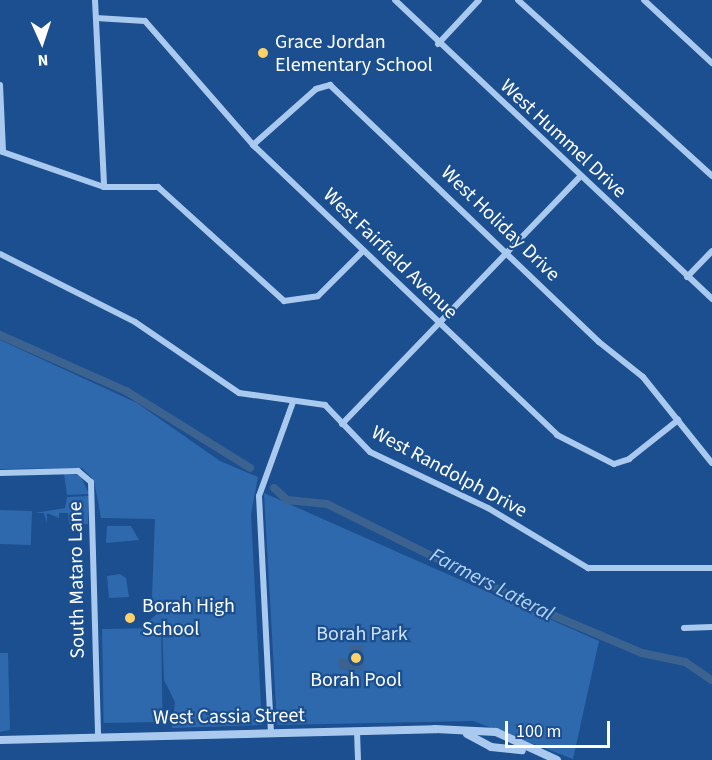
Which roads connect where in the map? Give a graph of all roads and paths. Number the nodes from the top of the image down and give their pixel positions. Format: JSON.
{"nodes":[{"id":1,"x":95,"y":0,"type":"edge"},
{"id":2,"x":395,"y":0,"type":"edge"},
{"id":3,"x":479,"y":0,"type":"edge"},
{"id":4,"x":518,"y":0,"type":"edge"},
{"id":5,"x":644,"y":0,"type":"edge"},
{"id":6,"x":96,"y":18,"type":"junction"},
{"id":7,"x":438,"y":44,"type":"junction"},
{"id":8,"x":712,"y":63,"type":"edge"},
{"id":9,"x":0,"y":85,"type":"edge"},
{"id":10,"x":253,"y":145,"type":"junction"},
{"id":11,"x":2,"y":152,"type":"edge"},
{"id":12,"x":712,"y":176,"type":"edge"},
{"id":13,"x":580,"y":177,"type":"junction"},
{"id":14,"x":104,"y":187,"type":"junction"},
{"id":15,"x":363,"y":251,"type":"junction"},
{"id":16,"x":712,"y":251,"type":"edge"},
{"id":17,"x":507,"y":253,"type":"junction"},
{"id":18,"x":0,"y":254,"type":"edge"},
{"id":19,"x":687,"y":277,"type":"junction"},
{"id":20,"x":712,"y":299,"type":"edge"},
{"id":21,"x":439,"y":324,"type":"junction"},
{"id":22,"x":293,"y":402,"type":"junction"},
{"id":23,"x":678,"y":420,"type":"junction"},
{"id":24,"x":342,"y":424,"type":"junction"},
{"id":25,"x":712,"y":463,"type":"edge"},
{"id":26,"x":0,"y":473,"type":"edge"},
{"id":27,"x":712,"y":568,"type":"edge"},
{"id":28,"x":712,"y":627,"type":"edge"},
{"id":29,"x":684,"y":628,"type":"dead end"},
{"id":30,"x":357,"y":731,"type":"junction"},
{"id":31,"x":458,"y":731,"type":"junction"},
{"id":32,"x":271,"y":733,"type":"junction"},
{"id":33,"x":98,"y":736,"type":"junction"},
{"id":34,"x":0,"y":740,"type":"edge"},
{"id":35,"x":537,"y":752,"type":"junction"},
{"id":36,"x":358,"y":760,"type":"edge"},
{"id":37,"x":557,"y":760,"type":"edge"}],
"edges":[{"from":1,"to":6,"type":"street"},
{"from":2,"to":7,"type":"street","name":"West Hummel Drive"},
{"from":3,"to":7,"type":"street"},
{"from":4,"to":12,"type":"street"},
{"from":5,"to":8,"type":"street"},
{"from":6,"to":10,"type":"street","name":"West Fairfield Avenue"},
{"from":6,"to":14,"type":"street"},
{"from":7,"to":13,"type":"street","name":"West Hummel Drive"},
{"from":9,"to":11,"type":"street"},
{"from":10,"to":15,"type":"street","name":"West Fairfield Avenue"},
{"from":10,"to":17,"type":"street","name":"West Holiday Drive"},
{"from":11,"to":14,"type":"street"},
{"from":13,"to":17,"type":"street"},
{"from":13,"to":19,"type":"street","name":"West Hummel Drive"},
{"from":14,"to":15,"type":"street"},
{"from":15,"to":21,"type":"street","name":"West Fairfield Avenue"},
{"from":16,"to":19,"type":"street"},
{"from":17,"to":21,"type":"street"},
{"from":17,"to":23,"type":"street","name":"West Holiday Drive"},
{"from":18,"to":22,"type":"street","name":"West Randolph Drive"},
{"from":19,"to":20,"type":"street","name":"West Hummel Drive"},
{"from":21,"to":23,"type":"street","name":"West Fairfield Avenue"},
{"from":21,"to":24,"type":"street"},
{"from":22,"to":24,"type":"street","name":"West Randolph Drive"},
{"from":22,"to":32,"type":"street"},
{"from":23,"to":25,"type":"street","name":"West Holiday Drive"},
{"from":24,"to":27,"type":"street","name":"West Randolph Drive"},
{"from":26,"to":33,"type":"street","name":"South Mataro Lane"},
{"from":28,"to":29,"type":"street"},
{"from":30,"to":31,"type":"street","name":"West Cassia Street"},
{"from":30,"to":32,"type":"street","name":"West Cassia Street"},
{"from":30,"to":36,"type":"street"},
{"from":31,"to":35,"type":"street"},
{"from":31,"to":35,"type":"street","name":"West Cassia Street"},
{"from":32,"to":33,"type":"street","name":"West Cassia Street"},
{"from":33,"to":34,"type":"street","name":"West Cassia Street"},
{"from":35,"to":37,"type":"street"}]}
